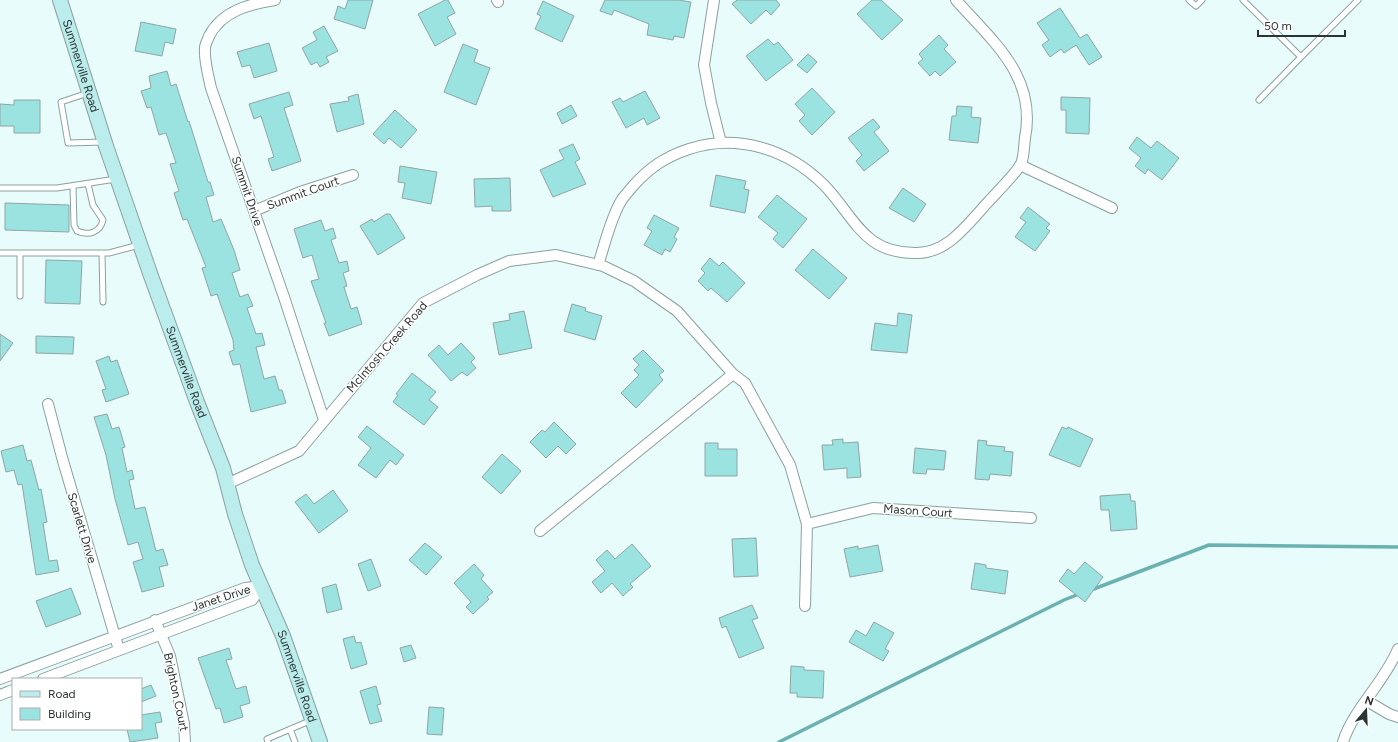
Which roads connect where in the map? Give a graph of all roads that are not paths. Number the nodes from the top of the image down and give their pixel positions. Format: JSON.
{"nodes":[{"id":1,"x":60,"y":0,"type":"edge"},
{"id":2,"x":275,"y":0,"type":"edge"},
{"id":3,"x":714,"y":0,"type":"edge"},
{"id":4,"x":956,"y":0,"type":"edge"},
{"id":5,"x":1189,"y":0,"type":"edge"},
{"id":6,"x":1202,"y":0,"type":"edge"},
{"id":7,"x":1243,"y":0,"type":"edge"},
{"id":8,"x":1358,"y":0,"type":"edge"},
{"id":9,"x":1301,"y":57,"type":"junction"},
{"id":10,"x":89,"y":92,"type":"junction"},
{"id":11,"x":1258,"y":100,"type":"dead end"},
{"id":12,"x":105,"y":142,"type":"junction"},
{"id":13,"x":721,"y":143,"type":"junction"},
{"id":14,"x":1020,"y":165,"type":"junction"},
{"id":15,"x":352,"y":175,"type":"dead end"},
{"id":16,"x":117,"y":178,"type":"junction"},
{"id":17,"x":88,"y":184,"type":"junction"},
{"id":18,"x":73,"y":186,"type":"junction"},
{"id":19,"x":0,"y":188,"type":"edge"},
{"id":20,"x":1112,"y":208,"type":"dead end"},
{"id":21,"x":254,"y":211,"type":"junction"},
{"id":22,"x":140,"y":245,"type":"junction"},
{"id":23,"x":0,"y":253,"type":"edge"},
{"id":24,"x":20,"y":253,"type":"junction"},
{"id":25,"x":102,"y":253,"type":"junction"},
{"id":26,"x":598,"y":265,"type":"junction"},
{"id":27,"x":20,"y":296,"type":"dead end"},
{"id":28,"x":103,"y":302,"type":"dead end"},
{"id":29,"x":733,"y":374,"type":"junction"},
{"id":30,"x":48,"y":404,"type":"dead end"},
{"id":31,"x":324,"y":420,"type":"junction"},
{"id":32,"x":227,"y":484,"type":"junction"},
{"id":33,"x":1031,"y":518,"type":"dead end"},
{"id":34,"x":807,"y":524,"type":"junction"},
{"id":35,"x":540,"y":530,"type":"dead end"},
{"id":36,"x":262,"y":586,"type":"junction"},
{"id":37,"x":805,"y":606,"type":"dead end"},
{"id":38,"x":156,"y":620,"type":"junction"},
{"id":39,"x":161,"y":635,"type":"junction"},
{"id":40,"x":114,"y":636,"type":"junction"},
{"id":41,"x":1398,"y":649,"type":"edge"},
{"id":42,"x":119,"y":650,"type":"junction"},
{"id":43,"x":46,"y":678,"type":"edge"},
{"id":44,"x":0,"y":679,"type":"edge"},
{"id":45,"x":12,"y":690,"type":"edge"},
{"id":46,"x":0,"y":695,"type":"edge"},
{"id":47,"x":1367,"y":701,"type":"junction"},
{"id":48,"x":1398,"y":717,"type":"edge"},
{"id":49,"x":313,"y":720,"type":"junction"},
{"id":50,"x":290,"y":729,"type":"junction"},
{"id":51,"x":185,"y":742,"type":"edge"},
{"id":52,"x":268,"y":742,"type":"edge"},
{"id":53,"x":295,"y":742,"type":"edge"},
{"id":54,"x":320,"y":742,"type":"edge"},
{"id":55,"x":1343,"y":742,"type":"edge"}],
"edges":[{"from":1,"to":10,"type":"main road","name":"Summerville Road"},
{"from":2,"to":21,"type":"street","name":"Summit Drive"},
{"from":3,"to":13,"type":"street"},
{"from":4,"to":14,"type":"street"},
{"from":5,"to":6,"type":"lane"},
{"from":7,"to":9,"type":"lane"},
{"from":8,"to":9,"type":"lane"},
{"from":9,"to":11,"type":"lane"},
{"from":10,"to":12,"type":"main road","name":"Summerville Road"},
{"from":10,"to":12,"type":"lane"},
{"from":12,"to":16,"type":"main road","name":"Summerville Road"},
{"from":13,"to":14,"type":"street"},
{"from":13,"to":26,"type":"street"},
{"from":14,"to":20,"type":"street"},
{"from":15,"to":21,"type":"street","name":"Summit Court"},
{"from":16,"to":17,"type":"lane"},
{"from":16,"to":22,"type":"main road","name":"Summerville Road"},
{"from":17,"to":18,"type":"lane"},
{"from":17,"to":18,"type":"lane"},
{"from":18,"to":19,"type":"lane"},
{"from":21,"to":31,"type":"street","name":"Summit Drive"},
{"from":22,"to":25,"type":"lane"},
{"from":22,"to":32,"type":"main road","name":"Summerville Road"},
{"from":23,"to":24,"type":"lane"},
{"from":24,"to":25,"type":"lane"},
{"from":24,"to":27,"type":"lane"},
{"from":25,"to":28,"type":"lane"},
{"from":26,"to":29,"type":"street","name":"McIntosh Creek Road"},
{"from":26,"to":31,"type":"street","name":"McIntosh Creek Road"},
{"from":29,"to":34,"type":"street","name":"McIntosh Creek Road"},
{"from":29,"to":35,"type":"street"},
{"from":30,"to":40,"type":"street","name":"Scarlett Drive"},
{"from":31,"to":32,"type":"street","name":"McIntosh Creek Road"},
{"from":32,"to":36,"type":"main road","name":"Summerville Road"},
{"from":33,"to":34,"type":"street","name":"Mason Court"},
{"from":34,"to":37,"type":"street","name":"McIntosh Creek Road"},
{"from":36,"to":38,"type":"street","name":"Janet Drive"},
{"from":36,"to":39,"type":"street","name":"Janet Drive"},
{"from":36,"to":49,"type":"main road","name":"Summerville Road"},
{"from":38,"to":39,"type":"street","name":"Brighton Court"},
{"from":38,"to":40,"type":"street","name":"Janet Drive"},
{"from":39,"to":42,"type":"street","name":"Janet Drive"},
{"from":39,"to":51,"type":"street","name":"Brighton Court"},
{"from":40,"to":42,"type":"street","name":"Scarlett Drive"},
{"from":40,"to":44,"type":"street","name":"Janet Drive"},
{"from":41,"to":47,"type":"street"},
{"from":42,"to":43,"type":"street","name":"Janet Drive"},
{"from":45,"to":46,"type":"street"},
{"from":47,"to":48,"type":"street"},
{"from":47,"to":55,"type":"street"},
{"from":49,"to":50,"type":"lane"},
{"from":49,"to":54,"type":"main road","name":"Summerville Road"},
{"from":50,"to":52,"type":"lane"},
{"from":50,"to":53,"type":"lane"}]}
